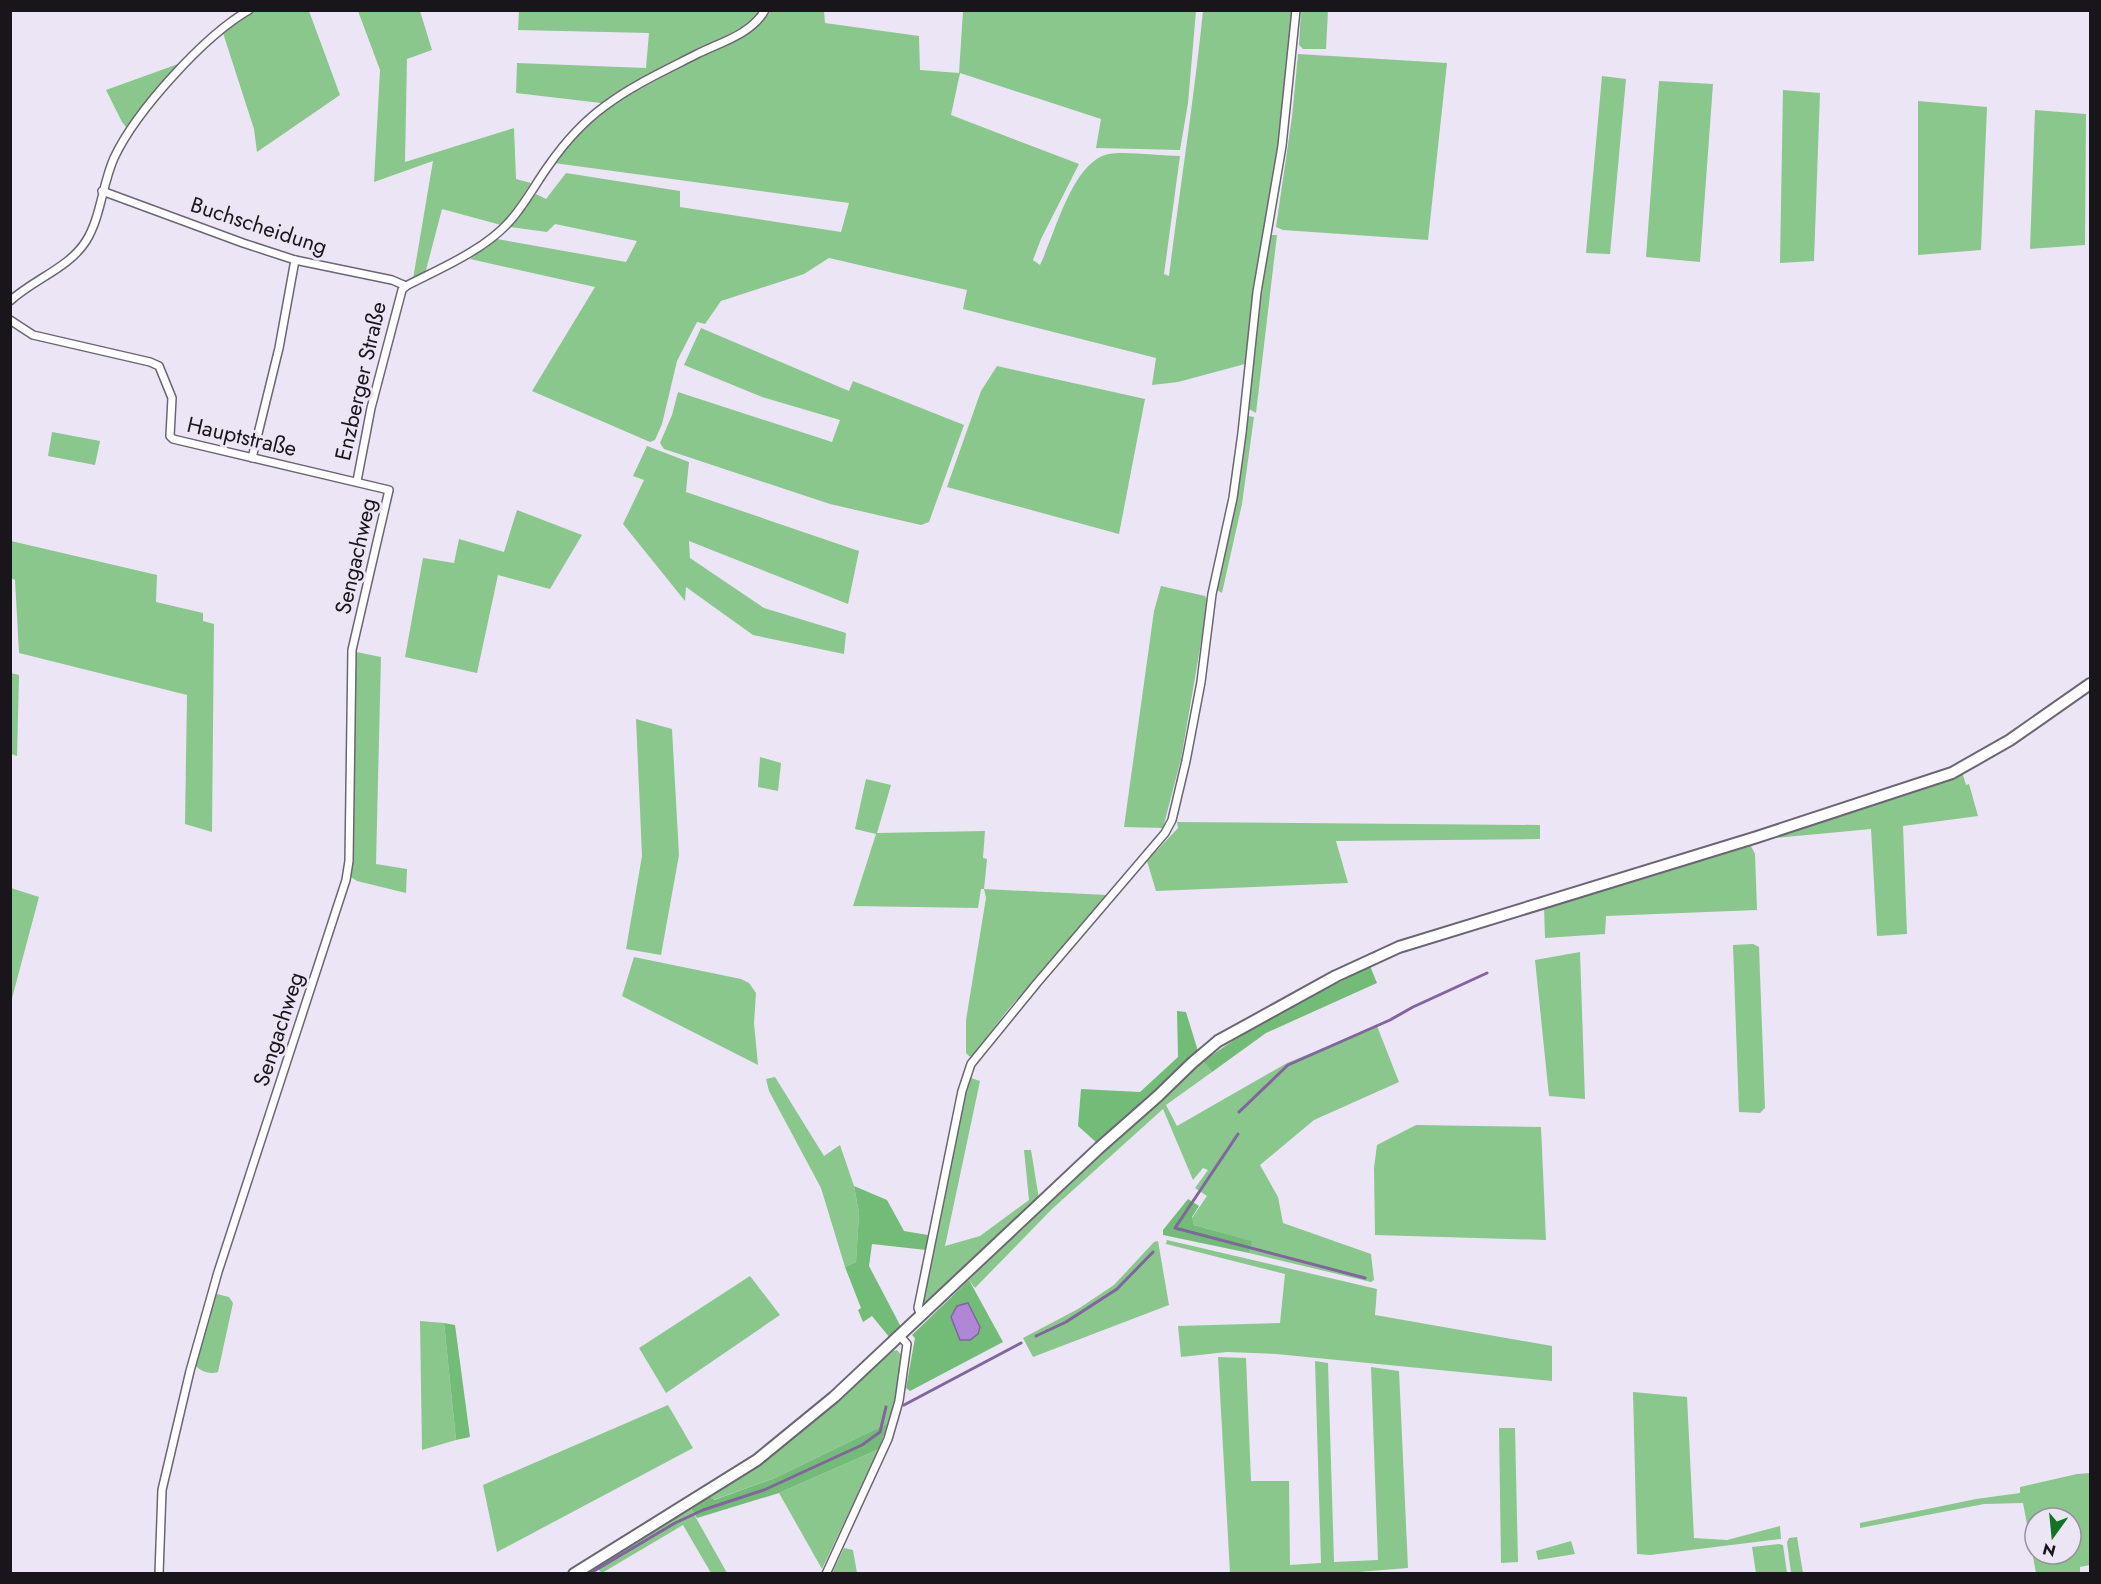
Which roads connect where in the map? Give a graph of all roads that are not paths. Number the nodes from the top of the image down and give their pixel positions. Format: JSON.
{"nodes":[{"id":1,"x":249,"y":10,"type":"edge"},
{"id":2,"x":765,"y":10,"type":"edge"},
{"id":3,"x":1296,"y":10,"type":"edge"},
{"id":4,"x":102,"y":191,"type":"junction"},
{"id":5,"x":295,"y":260,"type":"junction"},
{"id":6,"x":406,"y":286,"type":"junction"},
{"id":7,"x":10,"y":301,"type":"edge"},
{"id":8,"x":10,"y":320,"type":"edge"},
{"id":9,"x":252,"y":458,"type":"junction"},
{"id":10,"x":357,"y":480,"type":"junction"},
{"id":11,"x":389,"y":490,"type":"joint"},
{"id":12,"x":2091,"y":684,"type":"edge"},
{"id":13,"x":921,"y":1316,"type":"junction"},
{"id":14,"x":900,"y":1336,"type":"junction"},
{"id":15,"x":159,"y":1574,"type":"edge"},
{"id":16,"x":574,"y":1574,"type":"edge"},
{"id":17,"x":826,"y":1574,"type":"edge"}],
"edges":[{"from":1,"to":4,"type":"street"},
{"from":2,"to":6,"type":"street","name":"Enzberger Straße"},
{"from":3,"to":13,"type":"street"},
{"from":4,"to":5,"type":"street","name":"Buchscheidung"},
{"from":4,"to":7,"type":"street"},
{"from":5,"to":6,"type":"street","name":"Buchscheidung"},
{"from":5,"to":9,"type":"street"},
{"from":6,"to":10,"type":"street","name":"Enzberger Straße"},
{"from":8,"to":9,"type":"street","name":"Hauptstraße"},
{"from":9,"to":10,"type":"street","name":"Hauptstraße"},
{"from":10,"to":11,"type":"street","name":"Hauptstraße"},
{"from":11,"to":15,"type":"street","name":"Sengachweg"},
{"from":12,"to":13,"type":"main road"},
{"from":13,"to":14,"type":"main road"},
{"from":14,"to":16,"type":"main road"},
{"from":14,"to":17,"type":"street"}]}
